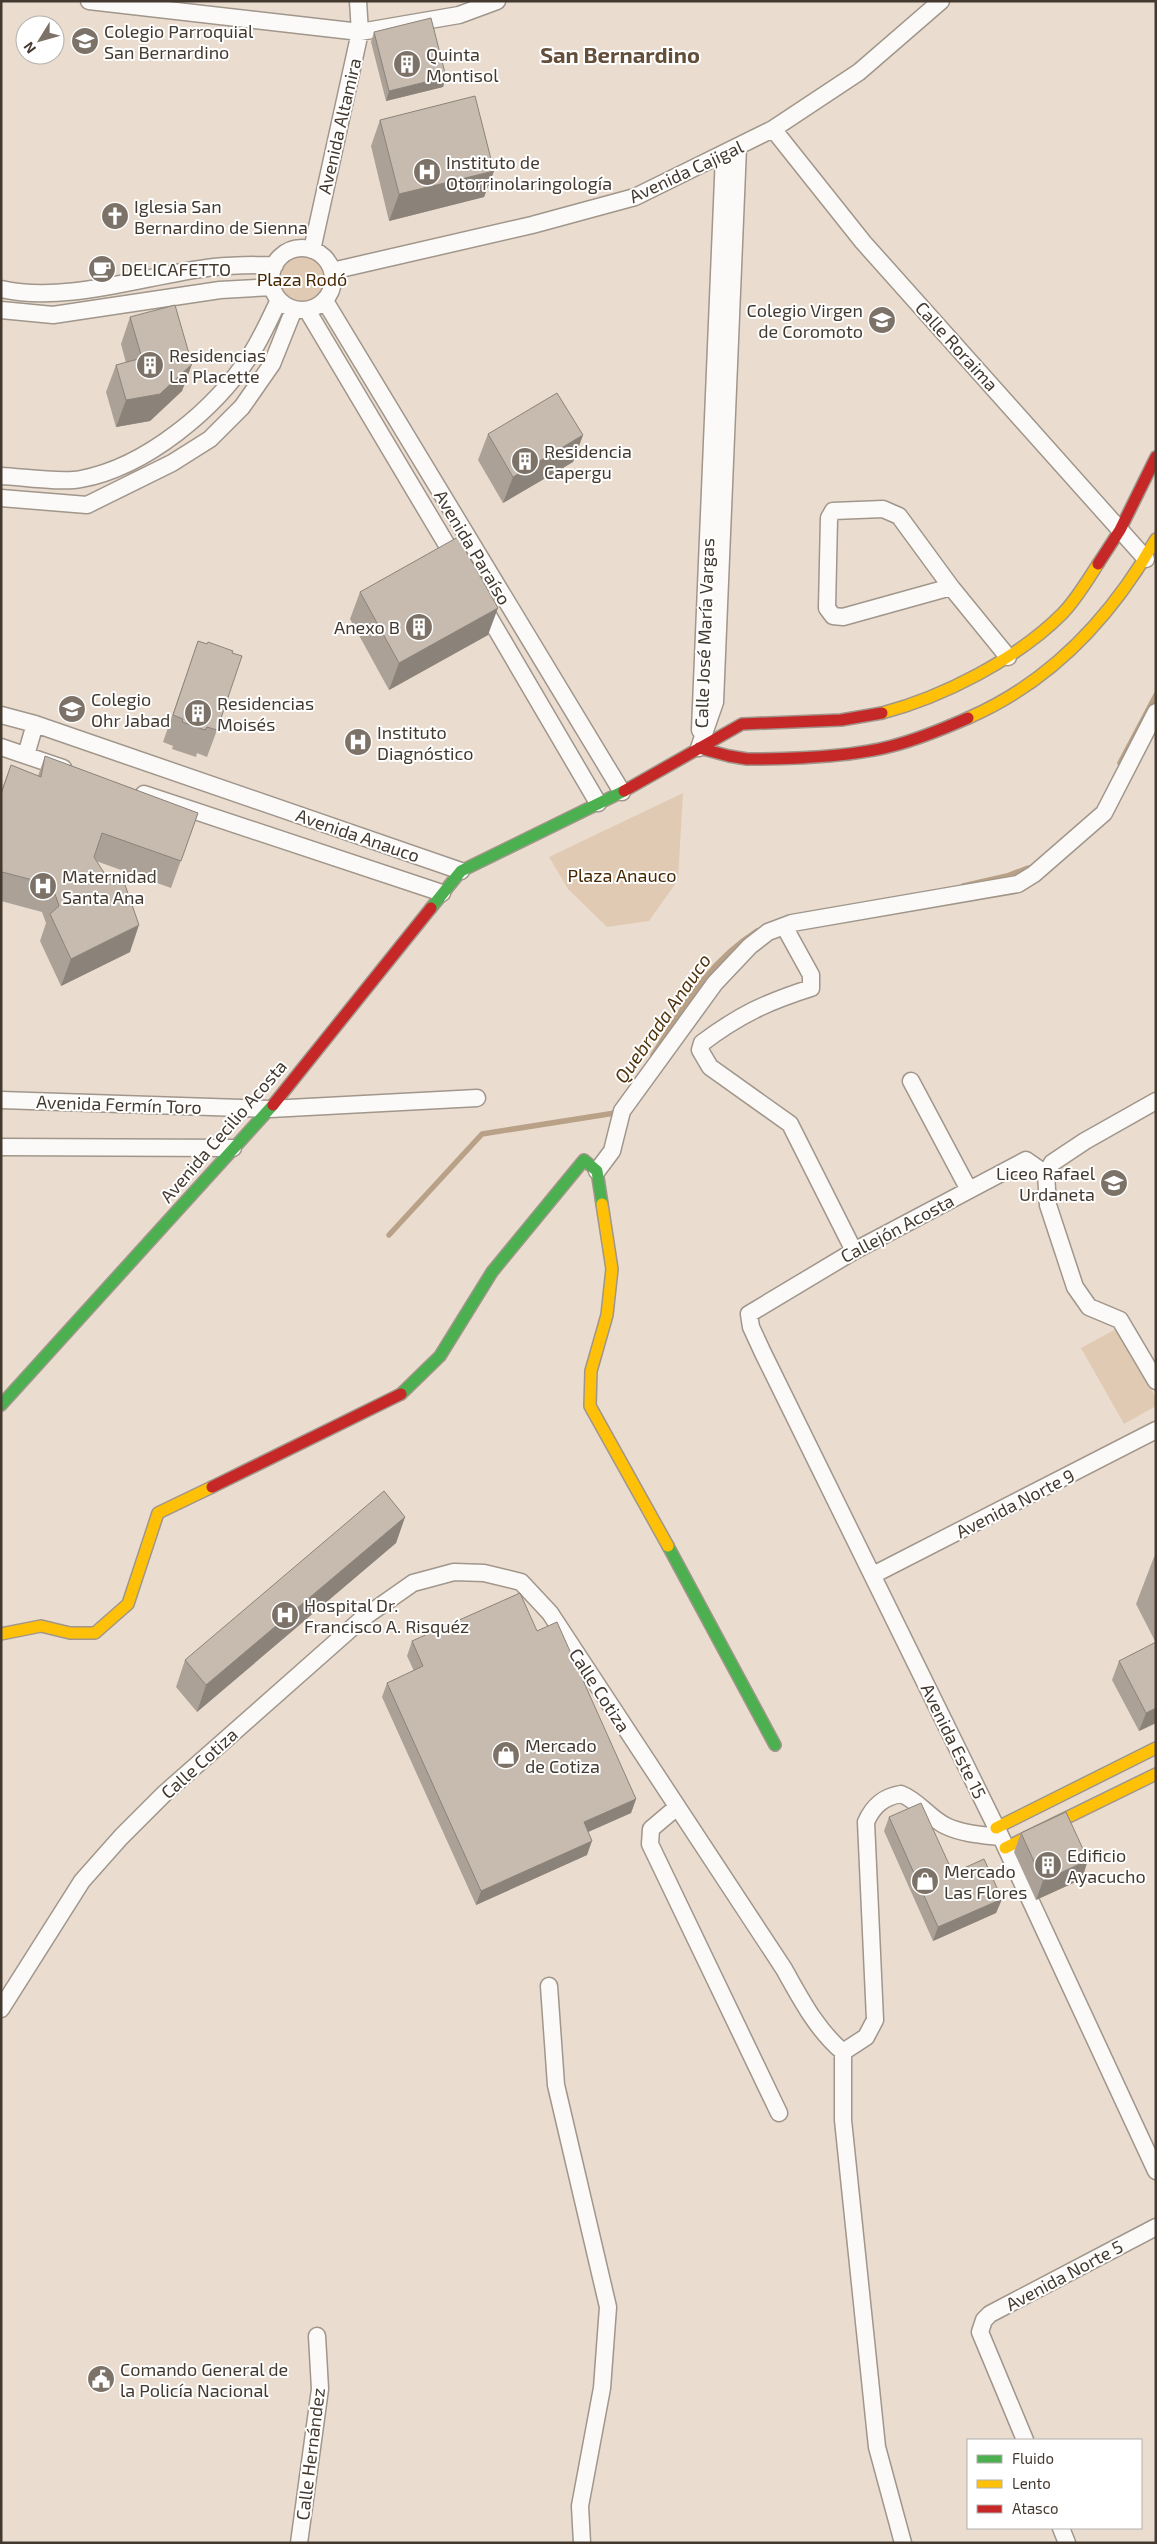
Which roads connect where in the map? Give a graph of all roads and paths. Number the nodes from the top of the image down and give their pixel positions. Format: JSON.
{"nodes":[{"id":1,"x":89,"y":1,"type":"edge"},
{"id":2,"x":358,"y":1,"type":"edge"},
{"id":3,"x":498,"y":1,"type":"edge"},
{"id":4,"x":941,"y":1,"type":"edge"},
{"id":5,"x":360,"y":32,"type":"junction"},
{"id":6,"x":773,"y":129,"type":"junction"},
{"id":7,"x":731,"y":151,"type":"junction"},
{"id":8,"x":312,"y":250,"type":"junction"},
{"id":9,"x":275,"y":264,"type":"junction"},
{"id":10,"x":332,"y":271,"type":"junction"},
{"id":11,"x":1,"y":289,"type":"edge"},
{"id":12,"x":276,"y":293,"type":"junction"},
{"id":13,"x":324,"y":301,"type":"junction"},
{"id":14,"x":1,"y":310,"type":"edge"},
{"id":15,"x":301,"y":310,"type":"junction"},
{"id":16,"x":1156,"y":457,"type":"edge"},
{"id":17,"x":1,"y":476,"type":"edge"},
{"id":18,"x":1,"y":498,"type":"edge"},
{"id":19,"x":1120,"y":530,"type":"junction"},
{"id":20,"x":1156,"y":539,"type":"edge"},
{"id":21,"x":1146,"y":559,"type":"junction"},
{"id":22,"x":951,"y":587,"type":"junction"},
{"id":23,"x":1008,"y":657,"type":"junction"},
{"id":24,"x":1156,"y":712,"type":"edge"},
{"id":25,"x":1,"y":715,"type":"edge"},
{"id":26,"x":35,"y":724,"type":"junction"},
{"id":27,"x":1,"y":747,"type":"edge"},
{"id":28,"x":699,"y":748,"type":"junction"},
{"id":29,"x":26,"y":755,"type":"junction"},
{"id":30,"x":82,"y":774,"type":"edge"},
{"id":31,"x":130,"y":789,"type":"edge"},
{"id":32,"x":622,"y":792,"type":"junction"},
{"id":33,"x":598,"y":803,"type":"junction"},
{"id":34,"x":461,"y":871,"type":"junction"},
{"id":35,"x":442,"y":893,"type":"junction"},
{"id":36,"x":784,"y":926,"type":"junction"},
{"id":37,"x":911,"y":1081,"type":"dead end"},
{"id":38,"x":476,"y":1098,"type":"dead end"},
{"id":39,"x":1,"y":1100,"type":"edge"},
{"id":40,"x":1156,"y":1101,"type":"edge"},
{"id":41,"x":270,"y":1109,"type":"junction"},
{"id":42,"x":1,"y":1147,"type":"edge"},
{"id":43,"x":233,"y":1148,"type":"junction"},
{"id":44,"x":597,"y":1171,"type":"junction"},
{"id":45,"x":1046,"y":1174,"type":"junction"},
{"id":46,"x":969,"y":1190,"type":"junction"},
{"id":47,"x":854,"y":1251,"type":"junction"},
{"id":48,"x":750,"y":1314,"type":"joint"},
{"id":49,"x":1156,"y":1382,"type":"edge"},
{"id":50,"x":1,"y":1405,"type":"edge"},
{"id":51,"x":1156,"y":1430,"type":"edge"},
{"id":52,"x":873,"y":1575,"type":"junction"},
{"id":53,"x":1,"y":1634,"type":"edge"},
{"id":54,"x":775,"y":1745,"type":"dead end"},
{"id":55,"x":1156,"y":1748,"type":"edge"},
{"id":56,"x":1156,"y":1774,"type":"edge"},
{"id":57,"x":676,"y":1807,"type":"junction"},
{"id":58,"x":1001,"y":1838,"type":"junction"},
{"id":59,"x":549,"y":1986,"type":"dead end"},
{"id":60,"x":1,"y":2009,"type":"edge"},
{"id":61,"x":843,"y":2052,"type":"junction"},
{"id":62,"x":779,"y":2113,"type":"dead end"},
{"id":63,"x":1156,"y":2171,"type":"edge"},
{"id":64,"x":1156,"y":2227,"type":"edge"},
{"id":65,"x":317,"y":2336,"type":"dead end"},
{"id":66,"x":1025,"y":2439,"type":"edge"},
{"id":67,"x":1061,"y":2529,"type":"edge"},
{"id":68,"x":299,"y":2543,"type":"edge"},
{"id":69,"x":582,"y":2543,"type":"edge"},
{"id":70,"x":903,"y":2543,"type":"edge"},
{"id":71,"x":1067,"y":2543,"type":"edge"}],
"edges":[{"from":1,"to":5,"type":"street"},
{"from":2,"to":5,"type":"street","name":"Avenida Altamira"},
{"from":3,"to":5,"type":"street"},
{"from":4,"to":6,"type":"street","name":"Avenida Cajigal"},
{"from":5,"to":8,"type":"street","name":"Avenida Altamira"},
{"from":6,"to":7,"type":"street","name":"Avenida Cajigal"},
{"from":6,"to":19,"type":"street","name":"Calle Roraima"},
{"from":7,"to":10,"type":"street","name":"Avenida Cajigal"},
{"from":7,"to":28,"type":"street","name":"Calle José María Vargas"},
{"from":8,"to":9,"type":"street"},
{"from":8,"to":10,"type":"street"},
{"from":9,"to":11,"type":"street"},
{"from":9,"to":12,"type":"street"},
{"from":10,"to":13,"type":"street"},
{"from":12,"to":14,"type":"street"},
{"from":12,"to":15,"type":"street"},
{"from":12,"to":17,"type":"street"},
{"from":13,"to":15,"type":"street"},
{"from":13,"to":32,"type":"street","name":"Avenida Paraíso"},
{"from":15,"to":18,"type":"street"},
{"from":15,"to":33,"type":"street","name":"Avenida Paraíso"},
{"from":16,"to":19,"type":"main road"},
{"from":19,"to":21,"type":"street","name":"Calle Roraima"},
{"from":19,"to":23,"type":"main road"},
{"from":20,"to":21,"type":"main road"},
{"from":21,"to":28,"type":"main road"},
{"from":22,"to":22,"type":"street"},
{"from":22,"to":23,"type":"street"},
{"from":23,"to":28,"type":"main road"},
{"from":24,"to":36,"type":"street"},
{"from":25,"to":26,"type":"street","name":"Avenida Anauco"},
{"from":26,"to":29,"type":"street"},
{"from":26,"to":34,"type":"street","name":"Avenida Anauco"},
{"from":27,"to":29,"type":"street"},
{"from":28,"to":32,"type":"main road"},
{"from":29,"to":30,"type":"street"},
{"from":31,"to":35,"type":"street","name":"Avenida Anauco"},
{"from":32,"to":33,"type":"main road"},
{"from":33,"to":34,"type":"main road"},
{"from":34,"to":35,"type":"main road","name":"Avenida Cecilio Acosta"},
{"from":35,"to":41,"type":"main road","name":"Avenida Cecilio Acosta"},
{"from":36,"to":44,"type":"street"},
{"from":36,"to":47,"type":"street"},
{"from":37,"to":46,"type":"street"},
{"from":38,"to":41,"type":"street","name":"Avenida Fermín Toro"},
{"from":39,"to":41,"type":"street","name":"Avenida Fermín Toro"},
{"from":40,"to":45,"type":"street"},
{"from":41,"to":43,"type":"main road","name":"Avenida Cecilio Acosta"},
{"from":42,"to":43,"type":"street"},
{"from":43,"to":50,"type":"main road","name":"Avenida Cecilio Acosta"},
{"from":44,"to":53,"type":"main road"},
{"from":44,"to":54,"type":"main road"},
{"from":45,"to":46,"type":"street","name":"Callejón Acosta"},
{"from":45,"to":49,"type":"street"},
{"from":46,"to":47,"type":"street","name":"Callejón Acosta"},
{"from":47,"to":48,"type":"street","name":"Callejón Acosta"},
{"from":48,"to":52,"type":"street","name":"Avenida Este 15"},
{"from":51,"to":52,"type":"street","name":"Avenida Norte 9"},
{"from":52,"to":58,"type":"street","name":"Avenida Este 15"},
{"from":55,"to":58,"type":"main road"},
{"from":56,"to":58,"type":"main road"},
{"from":57,"to":60,"type":"street","name":"Calle Cotiza"},
{"from":57,"to":61,"type":"street","name":"Calle Cotiza"},
{"from":57,"to":62,"type":"street"},
{"from":58,"to":61,"type":"street"},
{"from":58,"to":63,"type":"street","name":"Avenida Este 15"},
{"from":59,"to":69,"type":"street"},
{"from":61,"to":70,"type":"street"},
{"from":64,"to":66,"type":"street","name":"Avenida Norte 5"},
{"from":65,"to":68,"type":"street","name":"Calle Hernández"},
{"from":67,"to":71,"type":"street"}]}
